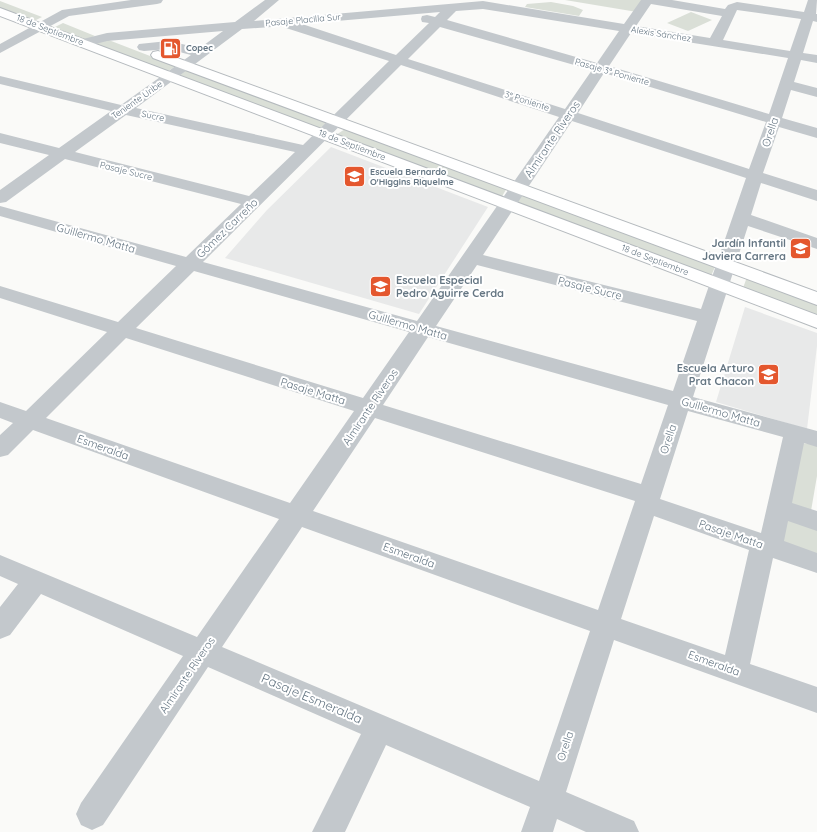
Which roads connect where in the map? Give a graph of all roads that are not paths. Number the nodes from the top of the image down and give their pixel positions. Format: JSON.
{"nodes":[{"id":1,"x":157,"y":0,"type":"edge"},
{"id":2,"x":273,"y":0,"type":"edge"},
{"id":3,"x":648,"y":0,"type":"edge"},
{"id":4,"x":537,"y":1,"type":"edge"},
{"id":5,"x":521,"y":4,"type":"edge"},
{"id":6,"x":453,"y":7,"type":"junction"},
{"id":7,"x":733,"y":9,"type":"junction"},
{"id":8,"x":0,"y":12,"type":"edge"},
{"id":9,"x":42,"y":12,"type":"dead end"},
{"id":10,"x":406,"y":12,"type":"junction"},
{"id":11,"x":813,"y":12,"type":"edge"},
{"id":12,"x":56,"y":17,"type":"junction"},
{"id":13,"x":283,"y":22,"type":"junction"},
{"id":14,"x":438,"y":22,"type":"junction"},
{"id":15,"x":72,"y":24,"type":"dead end"},
{"id":16,"x":241,"y":25,"type":"junction"},
{"id":17,"x":40,"y":27,"type":"junction"},
{"id":18,"x":628,"y":28,"type":"junction"},
{"id":19,"x":86,"y":29,"type":"dead end"},
{"id":20,"x":163,"y":32,"type":"junction"},
{"id":21,"x":107,"y":37,"type":"junction"},
{"id":22,"x":714,"y":42,"type":"junction"},
{"id":23,"x":84,"y":44,"type":"junction"},
{"id":24,"x":2,"y":47,"type":"edge"},
{"id":25,"x":167,"y":52,"type":"junction"},
{"id":26,"x":202,"y":54,"type":"junction"},
{"id":27,"x":796,"y":55,"type":"junction"},
{"id":28,"x":817,"y":59,"type":"edge"},
{"id":29,"x":399,"y":60,"type":"junction"},
{"id":30,"x":186,"y":66,"type":"junction"},
{"id":31,"x":601,"y":68,"type":"junction"},
{"id":32,"x":171,"y":76,"type":"junction"},
{"id":33,"x":0,"y":80,"type":"edge"},
{"id":34,"x":786,"y":84,"type":"junction"},
{"id":35,"x":817,"y":93,"type":"edge"},
{"id":36,"x":124,"y":110,"type":"junction"},
{"id":37,"x":569,"y":114,"type":"junction"},
{"id":38,"x":774,"y":120,"type":"junction"},
{"id":39,"x":336,"y":121,"type":"junction"},
{"id":40,"x":817,"y":133,"type":"edge"},
{"id":41,"x":323,"y":134,"type":"junction"},
{"id":42,"x":0,"y":138,"type":"edge"},
{"id":43,"x":306,"y":150,"type":"junction"},
{"id":44,"x":61,"y":154,"type":"junction"},
{"id":45,"x":754,"y":175,"type":"junction"},
{"id":46,"x":514,"y":196,"type":"junction"},
{"id":47,"x":817,"y":196,"type":"edge"},
{"id":48,"x":0,"y":198,"type":"edge"},
{"id":49,"x":253,"y":202,"type":"junction"},
{"id":50,"x":0,"y":211,"type":"edge"},
{"id":51,"x":742,"y":218,"type":"junction"},
{"id":52,"x":817,"y":244,"type":"edge"},
{"id":53,"x":471,"y":258,"type":"junction"},
{"id":54,"x":190,"y":264,"type":"junction"},
{"id":55,"x":723,"y":275,"type":"junction"},
{"id":56,"x":0,"y":292,"type":"edge"},
{"id":57,"x":817,"y":299,"type":"edge"},
{"id":58,"x":708,"y":317,"type":"junction"},
{"id":59,"x":817,"y":322,"type":"edge"},
{"id":60,"x":423,"y":329,"type":"junction"},
{"id":61,"x":121,"y":330,"type":"junction"},
{"id":62,"x":680,"y":401,"type":"junction"},
{"id":63,"x":369,"y":408,"type":"junction"},
{"id":64,"x":0,"y":410,"type":"edge"},
{"id":65,"x":29,"y":420,"type":"junction"},
{"id":66,"x":794,"y":433,"type":"junction"},
{"id":67,"x":817,"y":439,"type":"edge"},
{"id":68,"x":0,"y":449,"type":"edge"},
{"id":69,"x":647,"y":500,"type":"junction"},
{"id":70,"x":779,"y":508,"type":"junction"},
{"id":71,"x":296,"y":515,"type":"junction"},
{"id":72,"x":817,"y":521,"type":"edge"},
{"id":73,"x":767,"y":546,"type":"junction"},
{"id":74,"x":817,"y":563,"type":"edge"},
{"id":75,"x":0,"y":565,"type":"edge"},
{"id":76,"x":36,"y":581,"type":"junction"},
{"id":77,"x":606,"y":625,"type":"junction"},
{"id":78,"x":0,"y":627,"type":"edge"},
{"id":79,"x":203,"y":652,"type":"junction"},
{"id":80,"x":735,"y":671,"type":"junction"},
{"id":81,"x":817,"y":700,"type":"edge"},
{"id":82,"x":380,"y":728,"type":"junction"},
{"id":83,"x":548,"y":800,"type":"junction"},
{"id":84,"x":92,"y":814,"type":"dead end"},
{"id":85,"x":328,"y":832,"type":"edge"},
{"id":86,"x":537,"y":832,"type":"edge"},
{"id":87,"x":623,"y":832,"type":"edge"}],
"edges":[{"from":1,"to":12,"type":"street"},
{"from":2,"to":16,"type":"street","name":"Teniente Uribe"},
{"from":3,"to":7,"type":"street"},
{"from":3,"to":18,"type":"street","name":"Almirante Riveros"},
{"from":4,"to":5,"type":"street"},
{"from":5,"to":6,"type":"street","name":"Pasaje Placilla Sur"},
{"from":5,"to":18,"type":"street","name":"Alexis Sánchez"},
{"from":6,"to":10,"type":"street","name":"Pasaje Placilla Sur"},
{"from":6,"to":14,"type":"street","name":"Gómez Carreño"},
{"from":7,"to":11,"type":"street"},
{"from":7,"to":22,"type":"street"},
{"from":8,"to":17,"type":"main road","name":"18 de Septiembre"},
{"from":9,"to":12,"type":"main road","name":"18 de Septiembre"},
{"from":10,"to":13,"type":"street","name":"Pasaje Placilla Sur"},
{"from":10,"to":14,"type":"street","name":"Pasaje 3° Poniente"},
{"from":11,"to":27,"type":"street","name":"Orella"},
{"from":12,"to":15,"type":"main road","name":"18 de Septiembre"},
{"from":12,"to":17,"type":"street"},
{"from":13,"to":16,"type":"street","name":"Pasaje Placilla Sur"},
{"from":13,"to":29,"type":"street","name":"3° Poniente"},
{"from":14,"to":29,"type":"street","name":"Gómez Carreño"},
{"from":14,"to":31,"type":"street","name":"Pasaje 3° Poniente"},
{"from":16,"to":20,"type":"street","name":"Pasaje Placilla Sur"},
{"from":16,"to":26,"type":"street","name":"Teniente Uribe"},
{"from":17,"to":23,"type":"main road","name":"18 de Septiembre"},
{"from":17,"to":24,"type":"street"},
{"from":18,"to":22,"type":"street","name":"Alexis Sánchez"},
{"from":18,"to":31,"type":"street","name":"Almirante Riveros"},
{"from":19,"to":21,"type":"main road","name":"18 de Septiembre"},
{"from":20,"to":21,"type":"street","name":"Pasaje Placilla Sur"},
{"from":20,"to":25,"type":"street"},
{"from":21,"to":23,"type":"street","name":"Pasaje Placilla Sur"},
{"from":21,"to":25,"type":"main road","name":"18 de Septiembre"},
{"from":22,"to":27,"type":"street","name":"Alexis Sánchez"},
{"from":23,"to":32,"type":"main road","name":"18 de Septiembre"},
{"from":25,"to":26,"type":"street"},
{"from":25,"to":30,"type":"main road","name":"18 de Septiembre"},
{"from":26,"to":30,"type":"street","name":"Teniente Uribe"},
{"from":27,"to":28,"type":"street","name":"Alexis Sánchez"},
{"from":27,"to":34,"type":"street","name":"Orella"},
{"from":29,"to":37,"type":"street","name":"3° Poniente"},
{"from":29,"to":39,"type":"street","name":"Gómez Carreño"},
{"from":30,"to":32,"type":"street","name":"Teniente Uribe"},
{"from":30,"to":39,"type":"main road","name":"18 de Septiembre"},
{"from":31,"to":37,"type":"street","name":"Almirante Riveros"},
{"from":31,"to":38,"type":"street","name":"Pasaje 3° Poniente"},
{"from":32,"to":36,"type":"street","name":"Teniente Uribe"},
{"from":32,"to":41,"type":"main road","name":"18 de Septiembre"},
{"from":33,"to":36,"type":"street","name":"Sucre"},
{"from":34,"to":35,"type":"street"},
{"from":34,"to":38,"type":"street","name":"Orella"},
{"from":36,"to":43,"type":"street","name":"Sucre"},
{"from":36,"to":44,"type":"street","name":"Teniente Uribe"},
{"from":37,"to":45,"type":"street","name":"3° Poniente"},
{"from":37,"to":46,"type":"street","name":"Almirante Riveros"},
{"from":38,"to":40,"type":"street","name":"Pasaje 3° Poniente"},
{"from":38,"to":45,"type":"street","name":"Orella"},
{"from":39,"to":41,"type":"street","name":"Gómez Carreño"},
{"from":39,"to":46,"type":"main road","name":"18 de Septiembre"},
{"from":41,"to":43,"type":"street","name":"Gómez Carreño"},
{"from":41,"to":46,"type":"main road","name":"18 de Septiembre"},
{"from":42,"to":44,"type":"street","name":"Pasaje Sucre"},
{"from":43,"to":49,"type":"street","name":"Gómez Carreño"},
{"from":44,"to":48,"type":"street","name":"Teniente Uribe"},
{"from":44,"to":49,"type":"street","name":"Pasaje Sucre"},
{"from":45,"to":47,"type":"street","name":"3° Poniente"},
{"from":45,"to":51,"type":"street","name":"Orella"},
{"from":46,"to":53,"type":"street","name":"Almirante Riveros"},
{"from":46,"to":55,"type":"main road","name":"18 de Septiembre"},
{"from":49,"to":54,"type":"street","name":"Gómez Carreño"},
{"from":50,"to":54,"type":"street","name":"Guillermo Matta"},
{"from":51,"to":52,"type":"street"},
{"from":51,"to":55,"type":"street","name":"Orella"},
{"from":53,"to":58,"type":"street","name":"Pasaje Sucre"},
{"from":53,"to":60,"type":"street","name":"Almirante Riveros"},
{"from":54,"to":60,"type":"street","name":"Guillermo Matta"},
{"from":54,"to":61,"type":"street","name":"Gómez Carreño"},
{"from":55,"to":57,"type":"main road","name":"18 de Septiembre"},
{"from":55,"to":58,"type":"street","name":"Orella"},
{"from":55,"to":59,"type":"main road","name":"18 de Septiembre"},
{"from":56,"to":61,"type":"street","name":"Pasaje Matta"},
{"from":58,"to":62,"type":"street","name":"Orella"},
{"from":60,"to":62,"type":"street","name":"Guillermo Matta"},
{"from":60,"to":63,"type":"street","name":"Almirante Riveros"},
{"from":61,"to":63,"type":"street","name":"Pasaje Matta"},
{"from":61,"to":65,"type":"street","name":"Gómez Carreño"},
{"from":62,"to":66,"type":"street","name":"Guillermo Matta"},
{"from":62,"to":69,"type":"street","name":"Orella"},
{"from":63,"to":69,"type":"street","name":"Pasaje Matta"},
{"from":63,"to":71,"type":"street","name":"Almirante Riveros"},
{"from":64,"to":65,"type":"street","name":"Esmeralda"},
{"from":65,"to":68,"type":"street","name":"Gómez Carreño"},
{"from":65,"to":71,"type":"street","name":"Esmeralda"},
{"from":66,"to":67,"type":"street","name":"Guillermo Matta"},
{"from":66,"to":70,"type":"street"},
{"from":69,"to":73,"type":"street","name":"Pasaje Matta"},
{"from":69,"to":77,"type":"street","name":"Orella"},
{"from":70,"to":72,"type":"street"},
{"from":70,"to":73,"type":"street"},
{"from":71,"to":77,"type":"street","name":"Esmeralda"},
{"from":71,"to":79,"type":"street","name":"Almirante Riveros"},
{"from":73,"to":74,"type":"street","name":"Pasaje Matta"},
{"from":73,"to":80,"type":"street"},
{"from":75,"to":76,"type":"street","name":"Pasaje Esmeralda"},
{"from":76,"to":78,"type":"street"},
{"from":76,"to":79,"type":"street","name":"Pasaje Esmeralda"},
{"from":77,"to":80,"type":"street","name":"Esmeralda"},
{"from":77,"to":83,"type":"street","name":"Orella"},
{"from":79,"to":82,"type":"street","name":"Pasaje Esmeralda"},
{"from":79,"to":84,"type":"street","name":"Almirante Riveros"},
{"from":80,"to":81,"type":"street","name":"Esmeralda"},
{"from":82,"to":83,"type":"street","name":"Pasaje Esmeralda"},
{"from":82,"to":85,"type":"street"},
{"from":83,"to":86,"type":"street","name":"Orella"},
{"from":83,"to":87,"type":"street","name":"Pasaje Esmeralda"}]}
